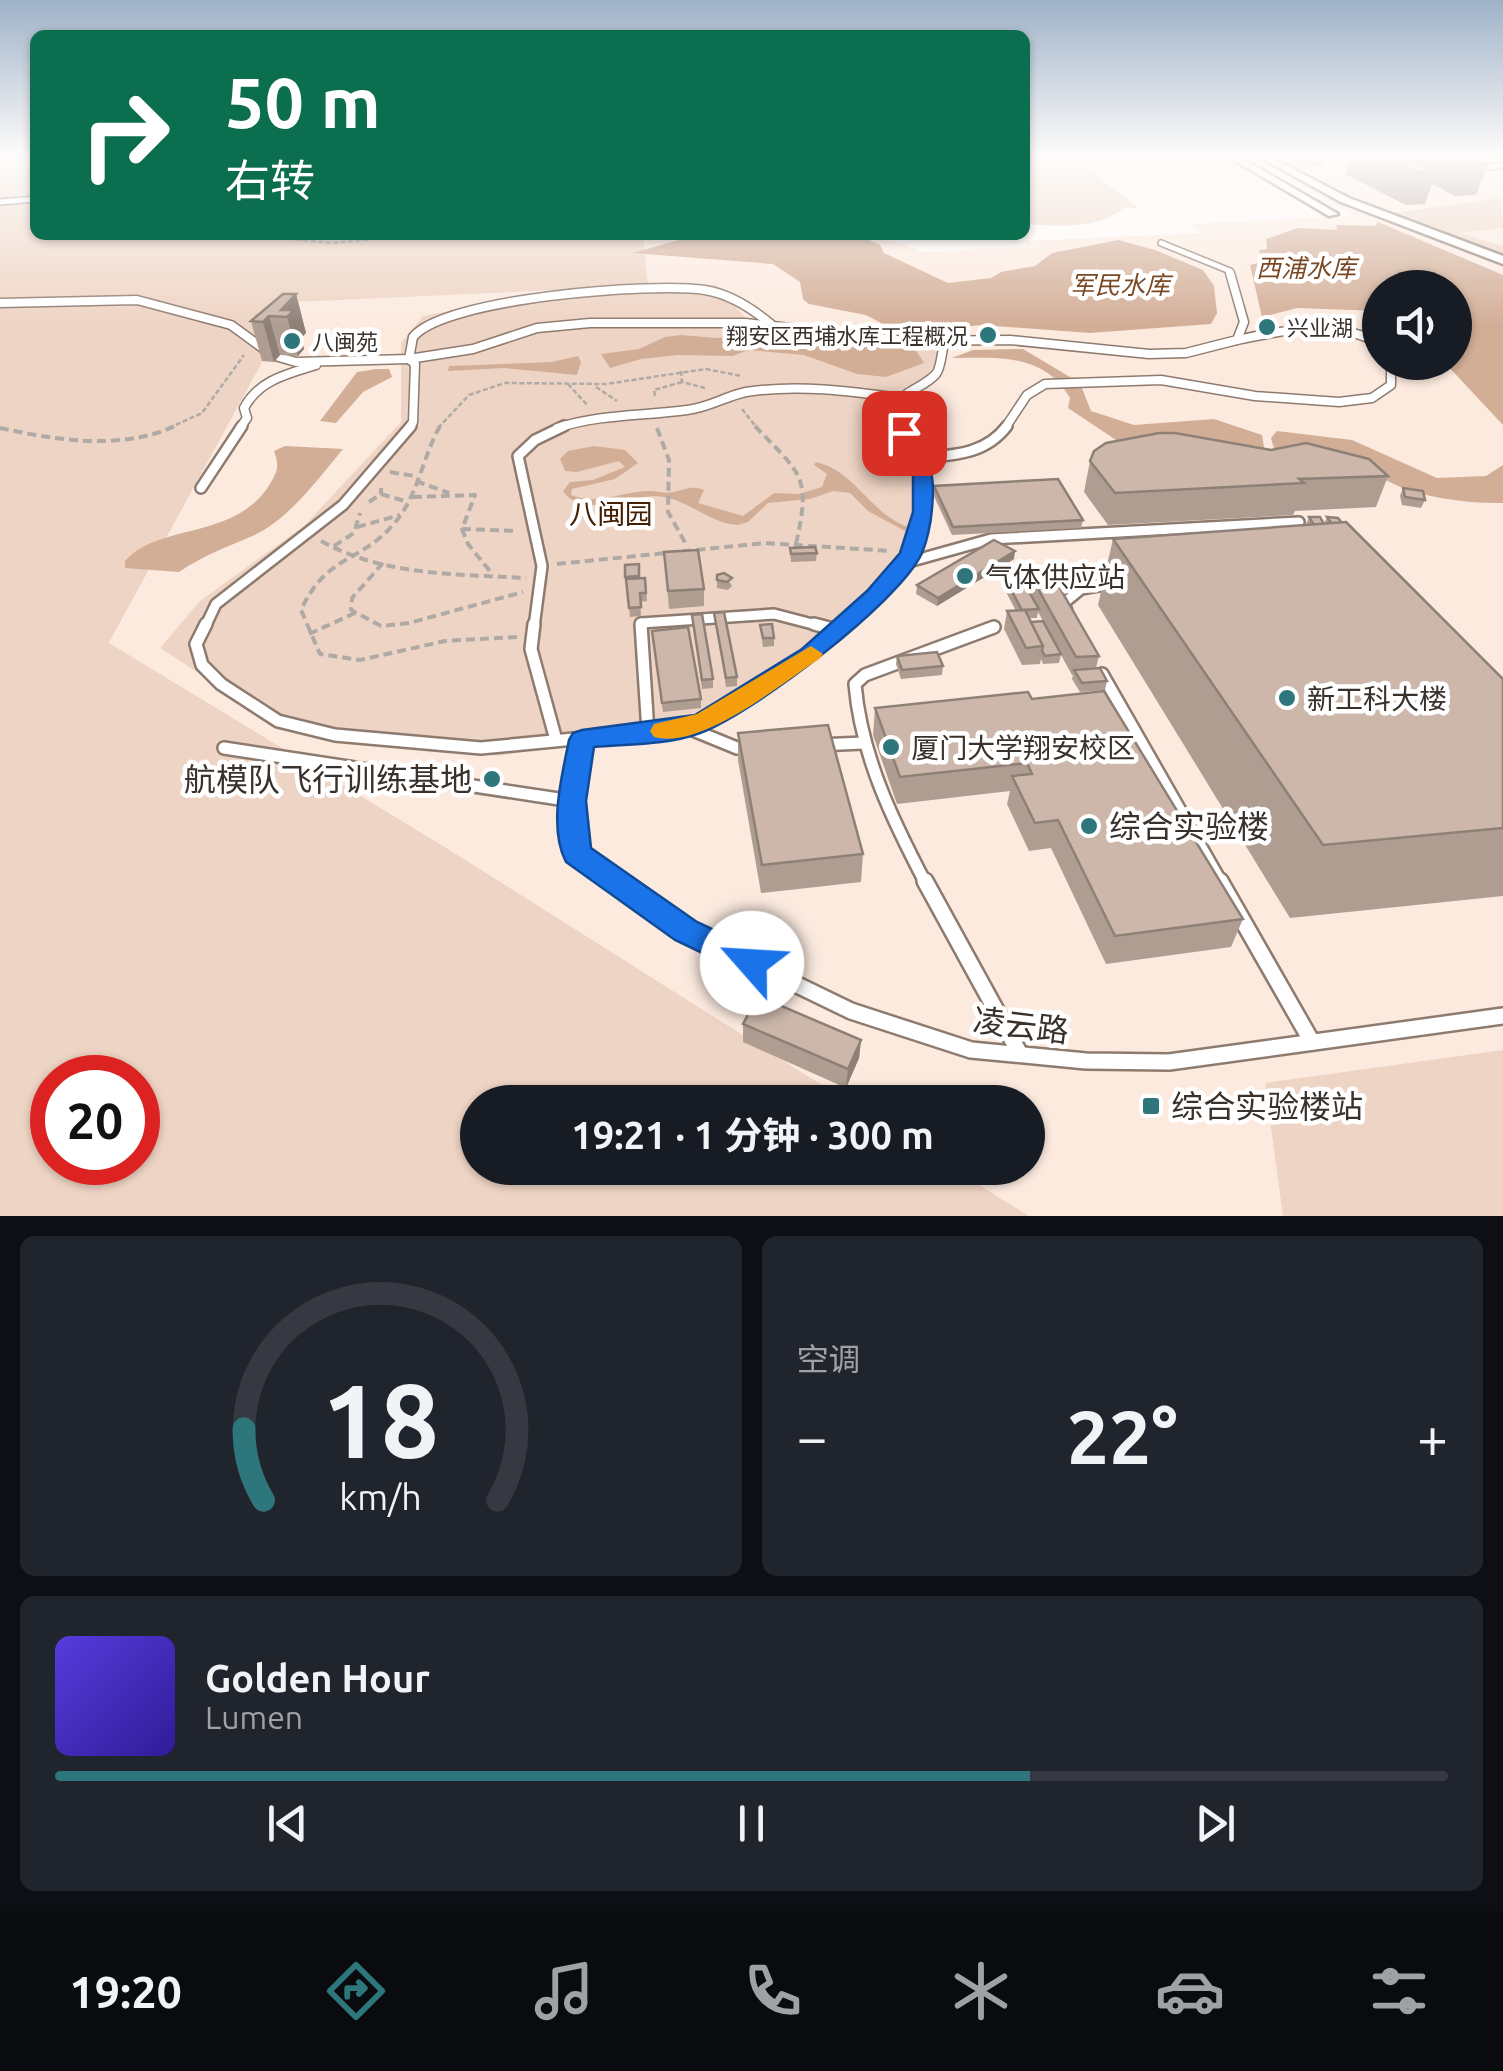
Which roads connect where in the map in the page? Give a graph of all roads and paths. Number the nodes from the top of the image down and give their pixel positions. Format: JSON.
{"nodes":[{"id":1,"x":1379,"y":213,"type":"edge"},
{"id":2,"x":306,"y":240,"type":"edge"},
{"id":3,"x":386,"y":240,"type":"edge"},
{"id":4,"x":1161,"y":242,"type":"dead end"},
{"id":5,"x":1503,"y":260,"type":"edge"},
{"id":6,"x":0,"y":303,"type":"edge"},
{"id":7,"x":772,"y":325,"type":"junction"},
{"id":8,"x":1362,"y":335,"type":"edge"},
{"id":9,"x":1237,"y":340,"type":"junction"},
{"id":10,"x":253,"y":341,"type":"junction"},
{"id":11,"x":944,"y":343,"type":"junction"},
{"id":12,"x":409,"y":359,"type":"junction"},
{"id":13,"x":327,"y":362,"type":"junction"},
{"id":14,"x":681,"y":371,"type":"junction"},
{"id":15,"x":1394,"y":380,"type":"edge"},
{"id":16,"x":682,"y":382,"type":"junction"},
{"id":17,"x":567,"y":383,"type":"junction"},
{"id":18,"x":767,"y":391,"type":"junction"},
{"id":19,"x":733,"y":396,"type":"junction"},
{"id":20,"x":901,"y":398,"type":"junction"},
{"id":21,"x":655,"y":400,"type":"dead end"},
{"id":22,"x":644,"y":414,"type":"junction"},
{"id":23,"x":597,"y":418,"type":"junction"},
{"id":24,"x":0,"y":428,"type":"edge"},
{"id":25,"x":919,"y":458,"type":"junction"},
{"id":26,"x":374,"y":470,"type":"junction"},
{"id":27,"x":416,"y":478,"type":"junction"},
{"id":28,"x":201,"y":488,"type":"dead end"},
{"id":29,"x":380,"y":494,"type":"junction"},
{"id":30,"x":454,"y":495,"type":"junction"},
{"id":31,"x":409,"y":499,"type":"junction"},
{"id":32,"x":400,"y":515,"type":"junction"},
{"id":33,"x":1298,"y":522,"type":"edge"},
{"id":34,"x":356,"y":526,"type":"junction"},
{"id":35,"x":462,"y":529,"type":"junction"},
{"id":36,"x":308,"y":533,"type":"junction"},
{"id":37,"x":538,"y":534,"type":"junction"},
{"id":38,"x":796,"y":544,"type":"junction"},
{"id":39,"x":687,"y":546,"type":"junction"},
{"id":40,"x":332,"y":548,"type":"junction"},
{"id":41,"x":348,"y":555,"type":"junction"},
{"id":42,"x":908,"y":559,"type":"junction"},
{"id":43,"x":383,"y":564,"type":"junction"},
{"id":44,"x":542,"y":566,"type":"junction"},
{"id":45,"x":493,"y":575,"type":"junction"},
{"id":46,"x":1126,"y":583,"type":"edge"},
{"id":47,"x":540,"y":584,"type":"junction"},
{"id":48,"x":355,"y":613,"type":"junction"},
{"id":49,"x":1074,"y":625,"type":"edge"},
{"id":50,"x":994,"y":627,"type":"dead end"},
{"id":51,"x":837,"y":630,"type":"junction"},
{"id":52,"x":310,"y":634,"type":"junction"},
{"id":53,"x":532,"y":637,"type":"junction"},
{"id":54,"x":1090,"y":653,"type":"edge"},
{"id":55,"x":877,"y":721,"type":"edge"},
{"id":56,"x":858,"y":722,"type":"junction"},
{"id":57,"x":688,"y":728,"type":"junction"},
{"id":58,"x":648,"y":732,"type":"junction"},
{"id":59,"x":556,"y":740,"type":"junction"},
{"id":60,"x":582,"y":740,"type":"junction"},
{"id":61,"x":863,"y":743,"type":"junction"},
{"id":62,"x":809,"y":746,"type":"edge"},
{"id":63,"x":224,"y":748,"type":"dead end"},
{"id":64,"x":755,"y":748,"type":"edge"},
{"id":65,"x":572,"y":801,"type":"junction"},
{"id":66,"x":1503,"y":1016,"type":"edge"},
{"id":67,"x":1312,"y":1042,"type":"junction"},
{"id":68,"x":1020,"y":1054,"type":"junction"}],
"edges":[{"from":1,"to":5,"type":"street"},
{"from":2,"to":3,"type":"path"},
{"from":4,"to":9,"type":"lane"},
{"from":6,"to":10,"type":"lane"},
{"from":7,"to":11,"type":"lane"},
{"from":7,"to":12,"type":"lane"},
{"from":7,"to":12,"type":"lane"},
{"from":8,"to":9,"type":"lane"},
{"from":9,"to":11,"type":"lane"},
{"from":10,"to":13,"type":"lane"},
{"from":10,"to":24,"type":"path"},
{"from":11,"to":20,"type":"lane"},
{"from":12,"to":13,"type":"lane"},
{"from":12,"to":26,"type":"lane"},
{"from":13,"to":28,"type":"lane"},
{"from":14,"to":16,"type":"path"},
{"from":14,"to":17,"type":"path"},
{"from":14,"to":18,"type":"path"},
{"from":15,"to":25,"type":"lane"},
{"from":16,"to":19,"type":"path"},
{"from":16,"to":21,"type":"path"},
{"from":17,"to":23,"type":"path"},
{"from":17,"to":27,"type":"path"},
{"from":18,"to":19,"type":"lane"},
{"from":18,"to":20,"type":"lane"},
{"from":19,"to":22,"type":"lane"},
{"from":19,"to":38,"type":"path"},
{"from":20,"to":25,"type":"lane"},
{"from":22,"to":23,"type":"lane"},
{"from":22,"to":39,"type":"path"},
{"from":23,"to":37,"type":"lane"},
{"from":25,"to":42,"type":"lane"},
{"from":26,"to":27,"type":"path"},
{"from":26,"to":29,"type":"path"},
{"from":26,"to":36,"type":"lane"},
{"from":27,"to":30,"type":"path"},
{"from":27,"to":31,"type":"path"},
{"from":29,"to":31,"type":"path"},
{"from":29,"to":34,"type":"path"},
{"from":30,"to":31,"type":"path"},
{"from":30,"to":35,"type":"path"},
{"from":31,"to":32,"type":"path"},
{"from":32,"to":34,"type":"path"},
{"from":32,"to":41,"type":"path"},
{"from":33,"to":42,"type":"lane"},
{"from":34,"to":40,"type":"path"},
{"from":35,"to":37,"type":"path"},
{"from":35,"to":45,"type":"path"},
{"from":36,"to":40,"type":"path"},
{"from":36,"to":59,"type":"lane"},
{"from":37,"to":44,"type":"lane"},
{"from":38,"to":39,"type":"path"},
{"from":38,"to":42,"type":"path"},
{"from":39,"to":44,"type":"path"},
{"from":40,"to":41,"type":"path"},
{"from":41,"to":43,"type":"path"},
{"from":41,"to":52,"type":"path"},
{"from":42,"to":51,"type":"lane"},
{"from":43,"to":45,"type":"path"},
{"from":43,"to":48,"type":"path"},
{"from":44,"to":47,"type":"lane"},
{"from":45,"to":47,"type":"path"},
{"from":46,"to":49,"type":"lane"},
{"from":47,"to":48,"type":"path"},
{"from":47,"to":53,"type":"lane"},
{"from":48,"to":52,"type":"path"},
{"from":50,"to":56,"type":"lane"},
{"from":51,"to":57,"type":"lane"},
{"from":51,"to":58,"type":"lane"},
{"from":52,"to":53,"type":"path"},
{"from":53,"to":59,"type":"lane"},
{"from":54,"to":67,"type":"lane"},
{"from":55,"to":56,"type":"lane"},
{"from":56,"to":61,"type":"lane"},
{"from":57,"to":58,"type":"lane"},
{"from":57,"to":64,"type":"lane"},
{"from":58,"to":60,"type":"lane"},
{"from":59,"to":60,"type":"lane"},
{"from":60,"to":65,"type":"lane"},
{"from":61,"to":62,"type":"lane"},
{"from":61,"to":68,"type":"lane"},
{"from":63,"to":65,"type":"lane"},
{"from":65,"to":68,"type":"lane","name":"凌云路"},
{"from":66,"to":67,"type":"lane","name":"凌云路"},
{"from":67,"to":68,"type":"lane","name":"凌云路"}]}
